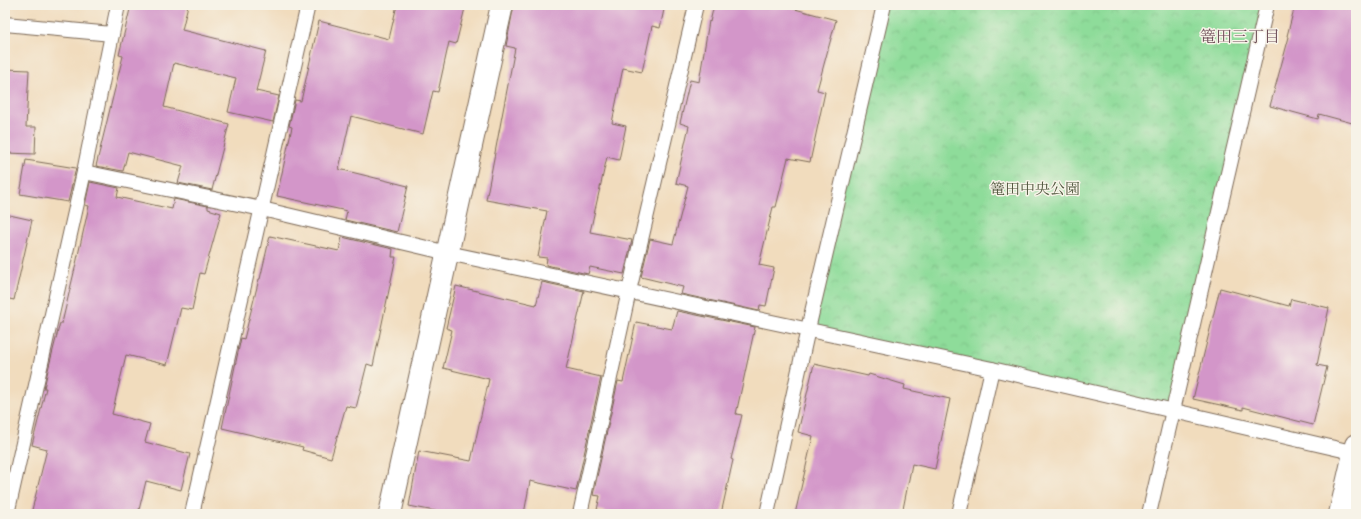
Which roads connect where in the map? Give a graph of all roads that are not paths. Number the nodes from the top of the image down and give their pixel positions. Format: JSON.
{"nodes":[{"id":1,"x":118,"y":5,"type":"edge"},
{"id":2,"x":308,"y":5,"type":"edge"},
{"id":3,"x":502,"y":5,"type":"edge"},
{"id":4,"x":696,"y":5,"type":"edge"},
{"id":5,"x":884,"y":5,"type":"edge"},
{"id":6,"x":1267,"y":5,"type":"edge"},
{"id":7,"x":5,"y":24,"type":"edge"},
{"id":8,"x":112,"y":34,"type":"junction"},
{"id":9,"x":84,"y":172,"type":"junction"},
{"id":10,"x":262,"y":208,"type":"junction"},
{"id":11,"x":448,"y":253,"type":"junction"},
{"id":12,"x":629,"y":291,"type":"junction"},
{"id":13,"x":808,"y":329,"type":"junction"},
{"id":14,"x":992,"y":369,"type":"junction"},
{"id":15,"x":1174,"y":410,"type":"junction"},
{"id":16,"x":1355,"y":450,"type":"edge"},
{"id":17,"x":7,"y":514,"type":"edge"},
{"id":18,"x":192,"y":514,"type":"edge"},
{"id":19,"x":390,"y":514,"type":"edge"},
{"id":20,"x":580,"y":514,"type":"edge"},
{"id":21,"x":767,"y":514,"type":"edge"},
{"id":22,"x":959,"y":514,"type":"edge"},
{"id":23,"x":1149,"y":514,"type":"edge"},
{"id":24,"x":1340,"y":514,"type":"edge"}],
"edges":[{"from":1,"to":8,"type":"lane"},
{"from":2,"to":10,"type":"lane"},
{"from":3,"to":11,"type":"street"},
{"from":4,"to":12,"type":"lane"},
{"from":5,"to":13,"type":"lane"},
{"from":6,"to":15,"type":"lane"},
{"from":7,"to":8,"type":"lane"},
{"from":8,"to":9,"type":"lane"},
{"from":9,"to":10,"type":"lane"},
{"from":9,"to":17,"type":"lane"},
{"from":10,"to":11,"type":"lane"},
{"from":10,"to":18,"type":"lane"},
{"from":11,"to":12,"type":"lane"},
{"from":11,"to":19,"type":"street"},
{"from":12,"to":13,"type":"lane"},
{"from":12,"to":20,"type":"lane"},
{"from":13,"to":14,"type":"lane"},
{"from":13,"to":21,"type":"lane"},
{"from":14,"to":15,"type":"lane"},
{"from":14,"to":22,"type":"lane"},
{"from":15,"to":16,"type":"lane"},
{"from":15,"to":23,"type":"lane"},
{"from":16,"to":24,"type":"street"}]}
